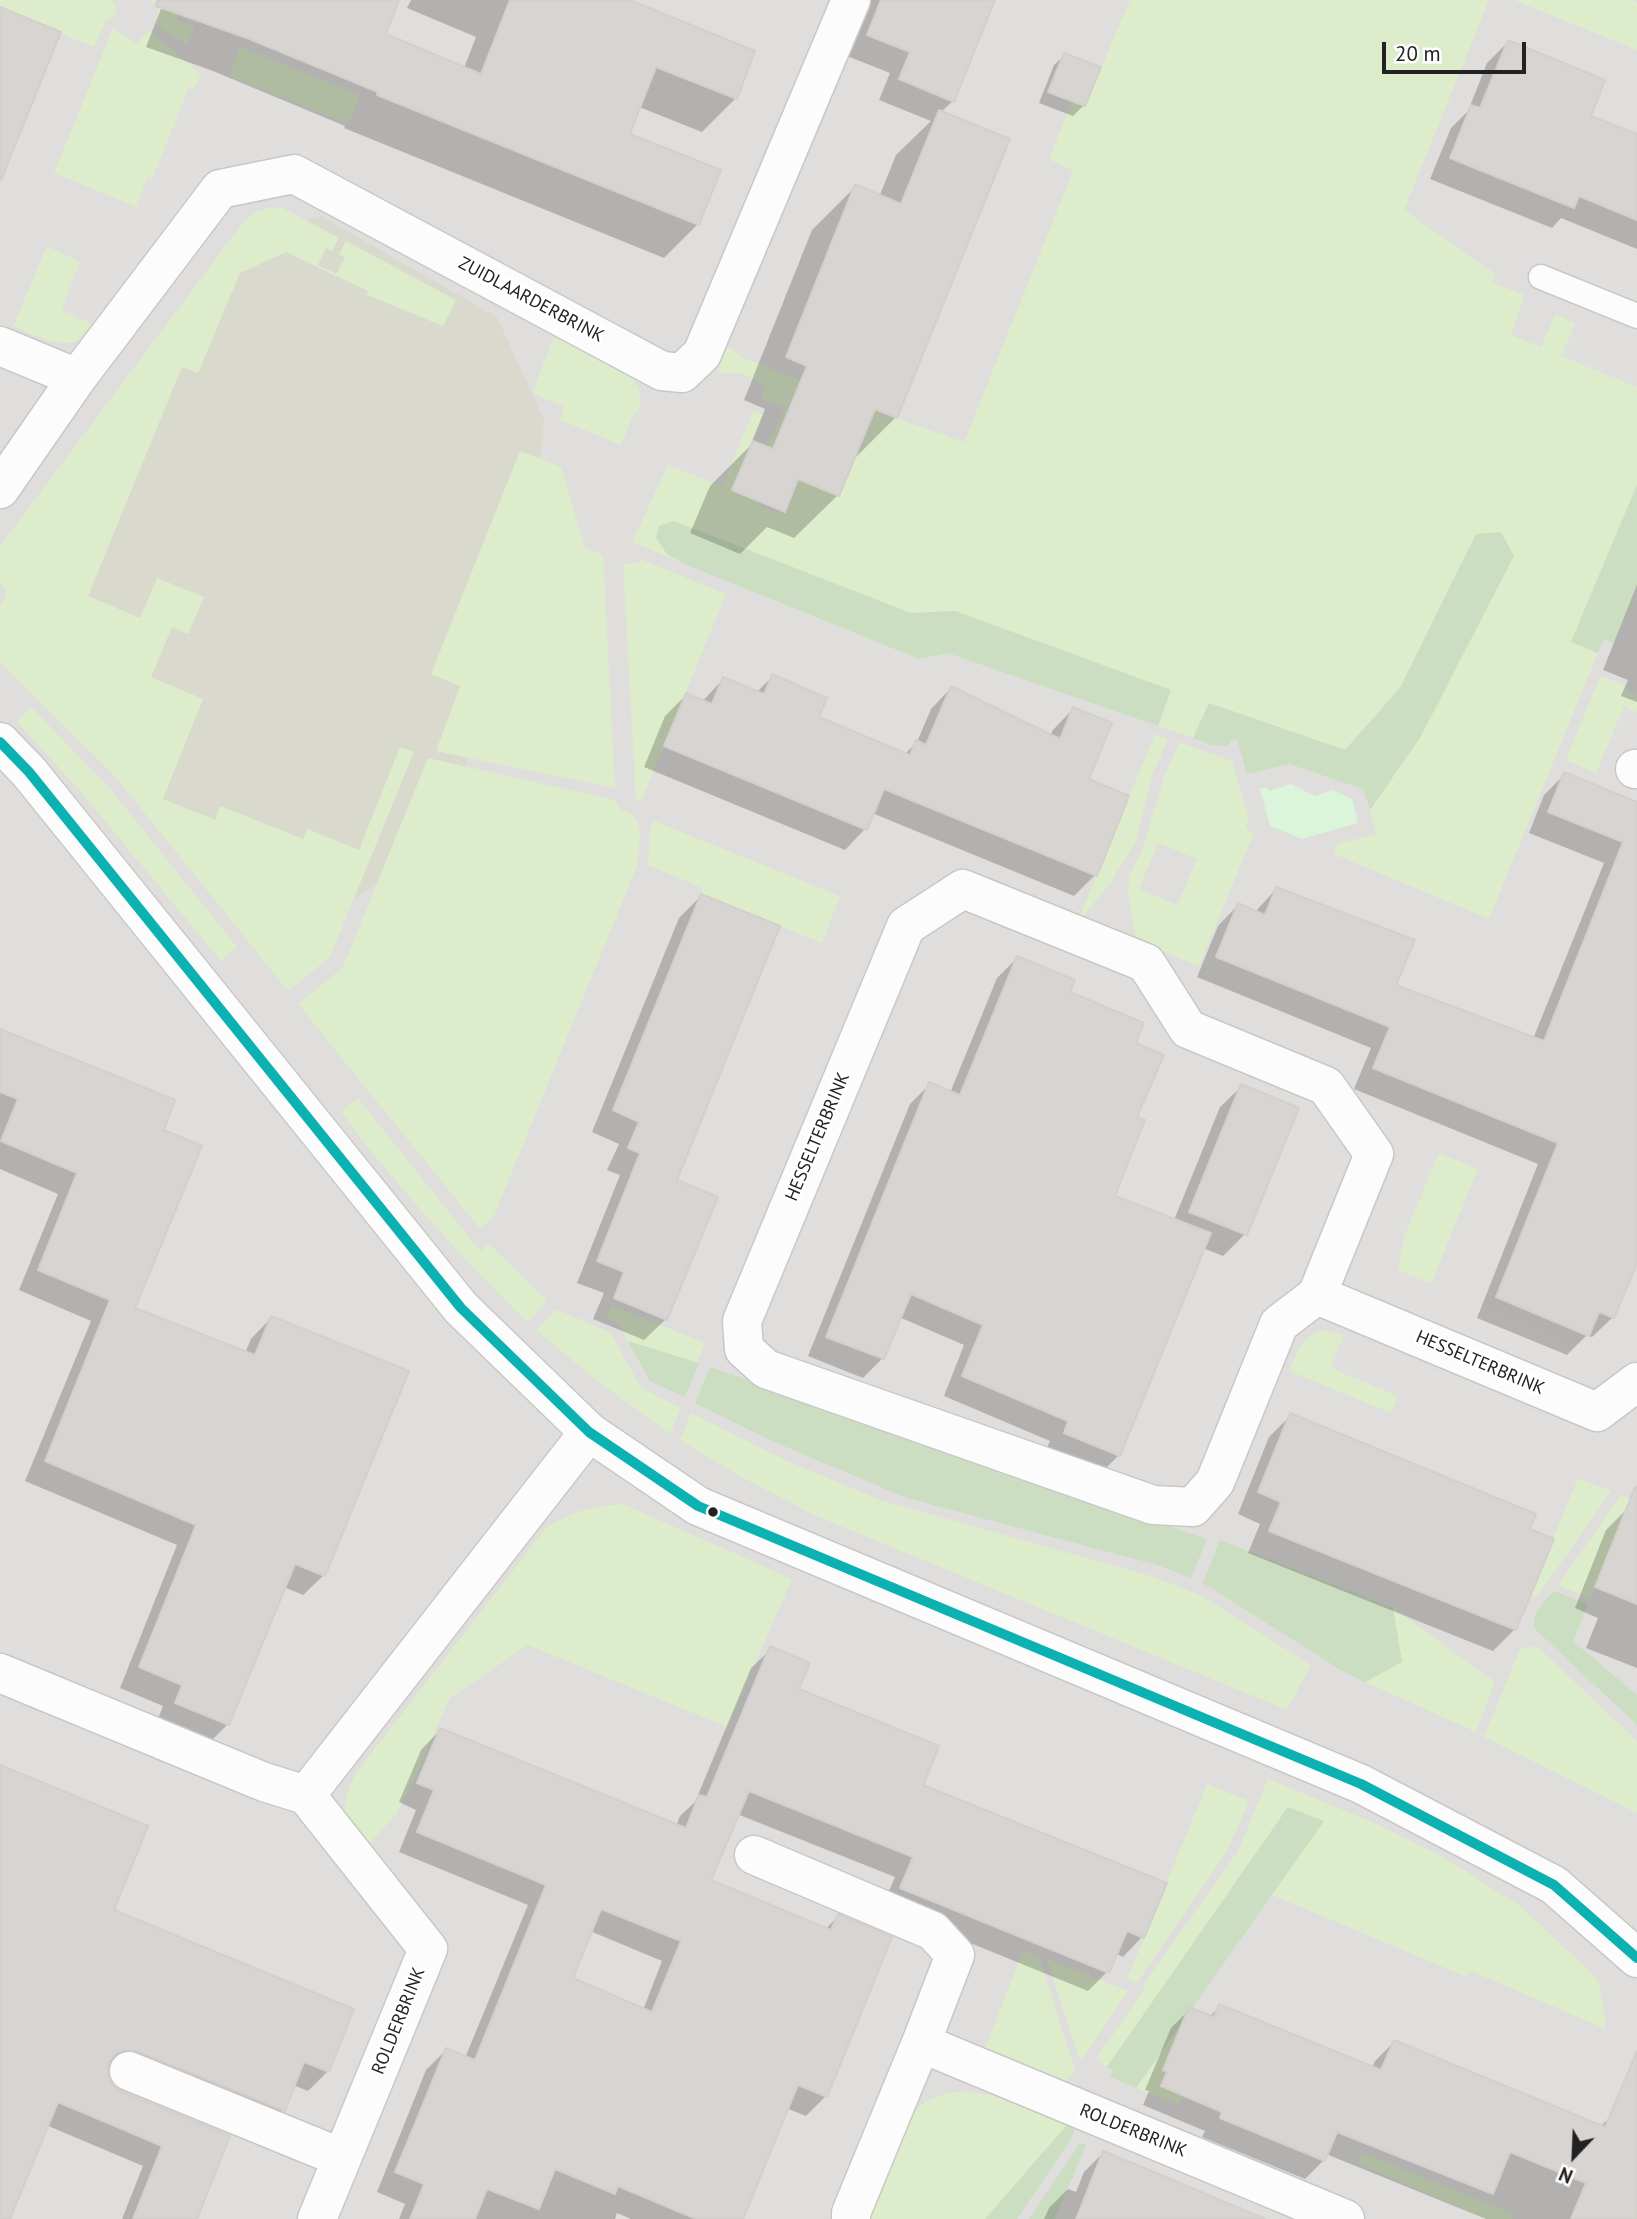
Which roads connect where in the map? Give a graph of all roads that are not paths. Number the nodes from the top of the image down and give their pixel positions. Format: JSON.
{"nodes":[{"id":1,"x":851,"y":0,"type":"edge"},
{"id":2,"x":1541,"y":277,"type":"dead end"},
{"id":3,"x":1637,"y":316,"type":"edge"},
{"id":4,"x":0,"y":346,"type":"edge"},
{"id":5,"x":77,"y":378,"type":"junction"},
{"id":6,"x":0,"y":489,"type":"edge"},
{"id":7,"x":0,"y":742,"type":"edge"},
{"id":8,"x":1317,"y":1295,"type":"junction"},
{"id":9,"x":1637,"y":1382,"type":"edge"},
{"id":10,"x":589,"y":1432,"type":"junction"},
{"id":11,"x":0,"y":1673,"type":"edge"},
{"id":12,"x":306,"y":1795,"type":"junction"},
{"id":13,"x":754,"y":1855,"type":"dead end"},
{"id":14,"x":1637,"y":1958,"type":"edge"},
{"id":15,"x":921,"y":2043,"type":"junction"},
{"id":16,"x":129,"y":2071,"type":"dead end"},
{"id":17,"x":342,"y":2158,"type":"junction"},
{"id":18,"x":317,"y":2219,"type":"edge"},
{"id":19,"x":851,"y":2219,"type":"edge"},
{"id":20,"x":1346,"y":2219,"type":"edge"}],
"edges":[{"from":1,"to":5,"type":"street","name":"ZUIDLAARDERBRINK"},
{"from":2,"to":3,"type":"lane"},
{"from":4,"to":5,"type":"street"},
{"from":5,"to":6,"type":"street","name":"ZUIDLAARDERBRINK"},
{"from":7,"to":10,"type":"street"},
{"from":8,"to":8,"type":"street","name":"HESSELTERBRINK"},
{"from":8,"to":9,"type":"street","name":"HESSELTERBRINK"},
{"from":10,"to":12,"type":"street"},
{"from":10,"to":14,"type":"street"},
{"from":11,"to":12,"type":"street"},
{"from":12,"to":17,"type":"street","name":"ROLDERBRINK"},
{"from":13,"to":15,"type":"street"},
{"from":15,"to":19,"type":"street"},
{"from":15,"to":20,"type":"street","name":"ROLDERBRINK"},
{"from":16,"to":17,"type":"street"},
{"from":17,"to":18,"type":"street","name":"ROLDERBRINK"}]}
